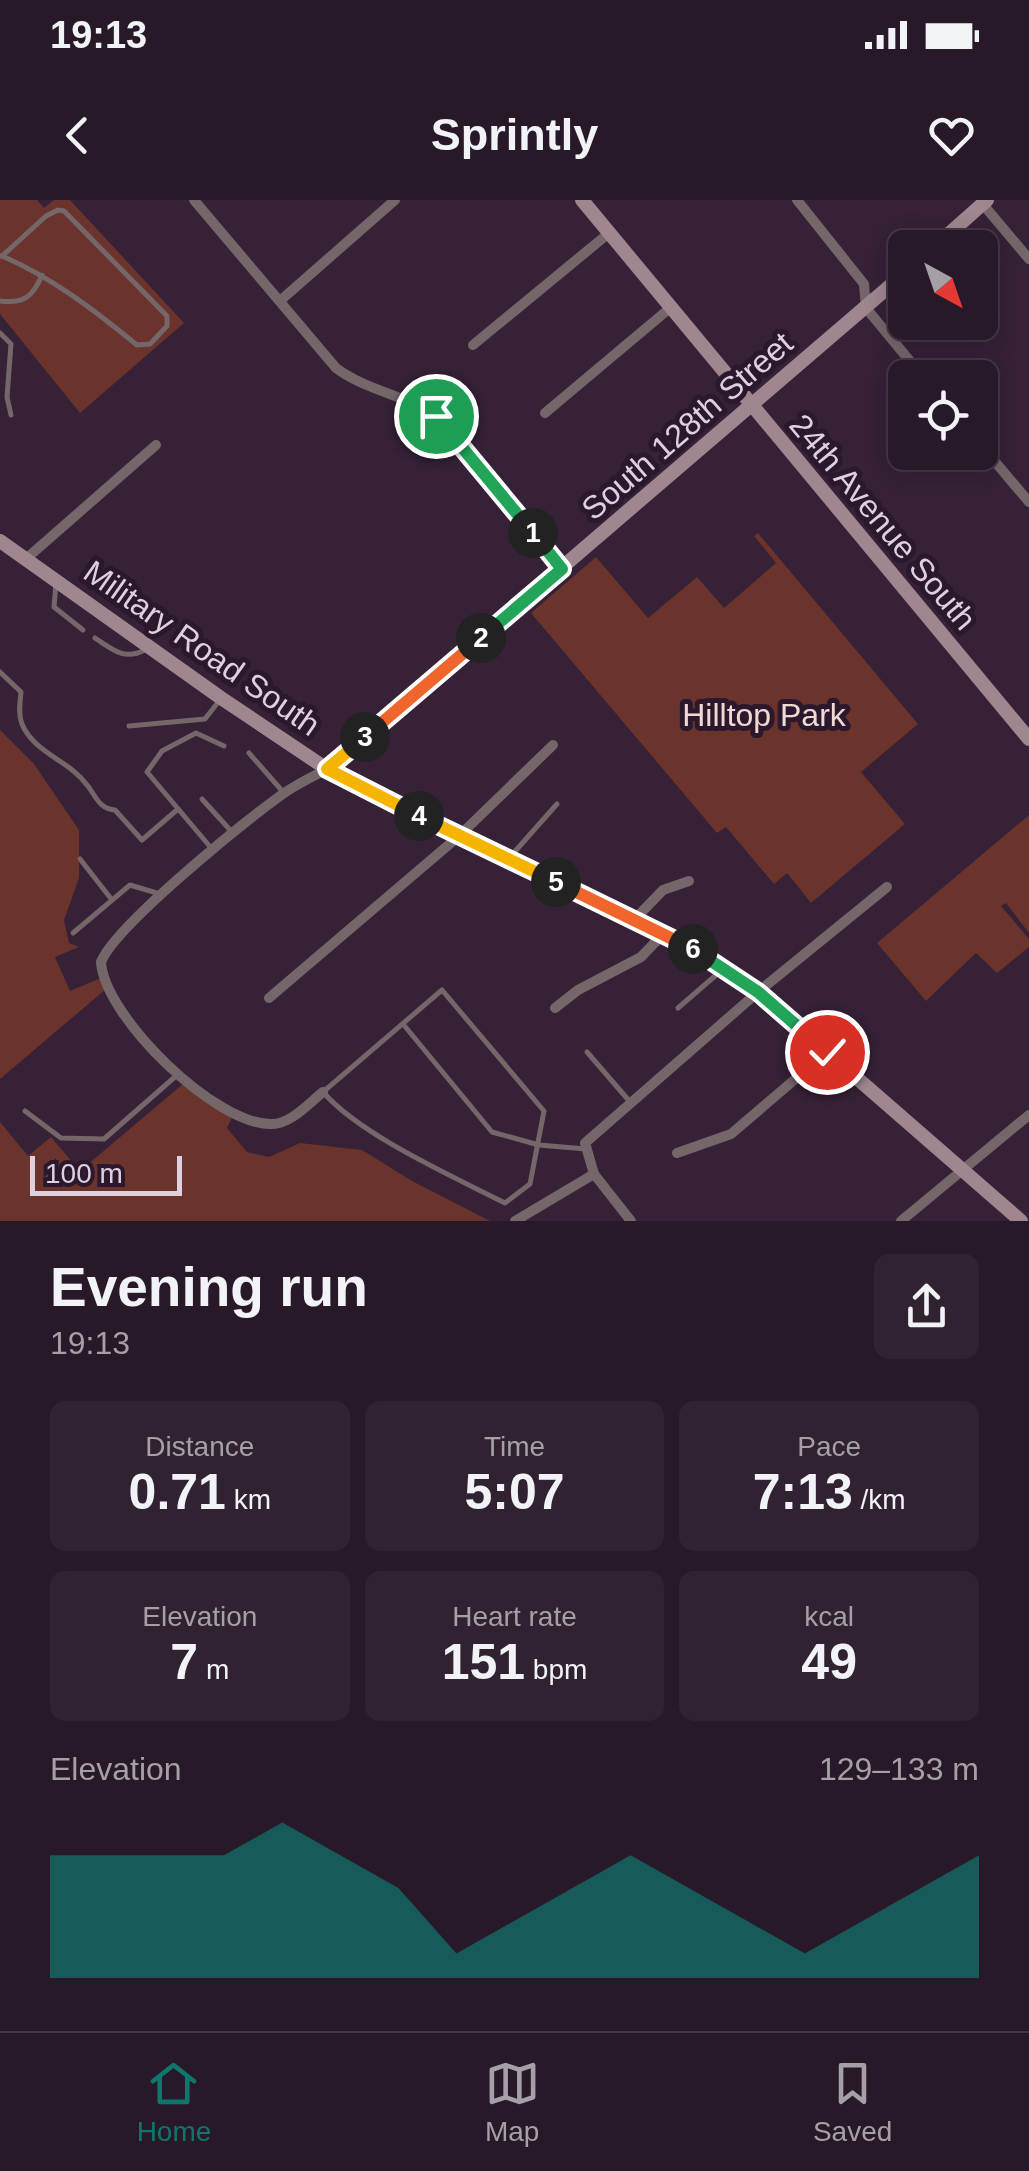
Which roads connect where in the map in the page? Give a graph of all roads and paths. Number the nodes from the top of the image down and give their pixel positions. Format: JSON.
{"nodes":[{"id":1,"x":194,"y":200,"type":"edge"},
{"id":2,"x":582,"y":200,"type":"edge"},
{"id":3,"x":797,"y":200,"type":"edge"},
{"id":4,"x":392,"y":201,"type":"edge"},
{"id":5,"x":983,"y":201,"type":"edge"},
{"id":6,"x":953,"y":230,"type":"edge"},
{"id":7,"x":608,"y":233,"type":"junction"},
{"id":8,"x":1,"y":256,"type":"edge"},
{"id":9,"x":1029,"y":258,"type":"edge"},
{"id":10,"x":42,"y":275,"type":"junction"},
{"id":11,"x":888,"y":288,"type":"edge"},
{"id":12,"x":0,"y":300,"type":"edge"},
{"id":13,"x":281,"y":300,"type":"junction"},
{"id":14,"x":670,"y":308,"type":"junction"},
{"id":15,"x":866,"y":308,"type":"junction"},
{"id":16,"x":0,"y":333,"type":"edge"},
{"id":17,"x":473,"y":345,"type":"dead end"},
{"id":18,"x":909,"y":360,"type":"edge"},
{"id":19,"x":751,"y":407,"type":"junction"},
{"id":20,"x":545,"y":413,"type":"dead end"},
{"id":21,"x":11,"y":415,"type":"dead end"},
{"id":22,"x":156,"y":445,"type":"dead end"},
{"id":23,"x":998,"y":465,"type":"edge"},
{"id":24,"x":1029,"y":502,"type":"edge"},
{"id":25,"x":4,"y":550,"type":"edge"},
{"id":26,"x":27,"y":558,"type":"junction"},
{"id":27,"x":562,"y":569,"type":"junction"},
{"id":28,"x":56,"y":580,"type":"junction"},
{"id":29,"x":83,"y":630,"type":"dead end"},
{"id":30,"x":94,"y":638,"type":"dead end"},
{"id":31,"x":150,"y":647,"type":"junction"},
{"id":32,"x":0,"y":672,"type":"edge"},
{"id":33,"x":221,"y":698,"type":"junction"},
{"id":34,"x":205,"y":719,"type":"junction"},
{"id":35,"x":129,"y":726,"type":"dead end"},
{"id":36,"x":1026,"y":729,"type":"edge"},
{"id":37,"x":196,"y":733,"type":"junction"},
{"id":38,"x":553,"y":745,"type":"dead end"},
{"id":39,"x":224,"y":746,"type":"dead end"},
{"id":40,"x":249,"y":753,"type":"dead end"},
{"id":41,"x":327,"y":769,"type":"junction"},
{"id":42,"x":284,"y":793,"type":"junction"},
{"id":43,"x":202,"y":799,"type":"dead end"},
{"id":44,"x":557,"y":804,"type":"dead end"},
{"id":45,"x":178,"y":809,"type":"junction"},
{"id":46,"x":233,"y":834,"type":"junction"},
{"id":47,"x":459,"y":836,"type":"junction"},
{"id":48,"x":214,"y":851,"type":"junction"},
{"id":49,"x":80,"y":859,"type":"dead end"},
{"id":50,"x":508,"y":860,"type":"junction"},
{"id":51,"x":689,"y":881,"type":"dead end"},
{"id":52,"x":887,"y":886,"type":"dead end"},
{"id":53,"x":163,"y":895,"type":"junction"},
{"id":54,"x":112,"y":900,"type":"junction"},
{"id":55,"x":635,"y":919,"type":"junction"},
{"id":56,"x":74,"y":933,"type":"dead end"},
{"id":57,"x":664,"y":933,"type":"junction"},
{"id":58,"x":725,"y":967,"type":"junction"},
{"id":59,"x":758,"y":992,"type":"junction"},
{"id":60,"x":269,"y":998,"type":"dead end"},
{"id":61,"x":554,"y":1008,"type":"dead end"},
{"id":62,"x":678,"y":1008,"type":"dead end"},
{"id":63,"x":403,"y":1024,"type":"junction"},
{"id":64,"x":588,"y":1052,"type":"dead end"},
{"id":65,"x":827,"y":1052,"type":"junction"},
{"id":66,"x":176,"y":1076,"type":"junction"},
{"id":67,"x":323,"y":1092,"type":"junction"},
{"id":68,"x":630,"y":1103,"type":"junction"},
{"id":69,"x":24,"y":1111,"type":"dead end"},
{"id":70,"x":1029,"y":1114,"type":"edge"},
{"id":71,"x":539,"y":1145,"type":"junction"},
{"id":72,"x":586,"y":1146,"type":"junction"},
{"id":73,"x":678,"y":1153,"type":"dead end"},
{"id":74,"x":964,"y":1170,"type":"junction"},
{"id":75,"x":594,"y":1174,"type":"junction"},
{"id":76,"x":1029,"y":1212,"type":"edge"},
{"id":77,"x":1020,"y":1220,"type":"edge"},
{"id":78,"x":515,"y":1221,"type":"edge"},
{"id":79,"x":631,"y":1221,"type":"edge"},
{"id":80,"x":901,"y":1221,"type":"edge"}],
"edges":[{"from":1,"to":13,"type":"street"},
{"from":2,"to":7,"type":"street","name":"24th Avenue South"},
{"from":3,"to":15,"type":"street"},
{"from":4,"to":13,"type":"street"},
{"from":5,"to":6,"type":"street"},
{"from":5,"to":9,"type":"street"},
{"from":7,"to":14,"type":"street","name":"24th Avenue South"},
{"from":7,"to":17,"type":"street"},
{"from":8,"to":10,"type":"lane"},
{"from":8,"to":10,"type":"lane"},
{"from":10,"to":12,"type":"lane"},
{"from":11,"to":15,"type":"street","name":"South 128th Street"},
{"from":13,"to":27,"type":"street"},
{"from":14,"to":19,"type":"street","name":"24th Avenue South"},
{"from":14,"to":20,"type":"street"},
{"from":15,"to":18,"type":"street"},
{"from":15,"to":19,"type":"street","name":"South 128th Street"},
{"from":16,"to":21,"type":"lane"},
{"from":19,"to":27,"type":"street","name":"South 128th Street"},
{"from":19,"to":36,"type":"street","name":"24th Avenue South"},
{"from":22,"to":26,"type":"street"},
{"from":23,"to":24,"type":"street"},
{"from":25,"to":26,"type":"street","name":"Military Road South"},
{"from":26,"to":28,"type":"street","name":"Military Road South"},
{"from":27,"to":41,"type":"street","name":"South 128th Street"},
{"from":28,"to":29,"type":"lane"},
{"from":28,"to":31,"type":"street","name":"Military Road South"},
{"from":30,"to":31,"type":"lane"},
{"from":31,"to":33,"type":"street","name":"Military Road South"},
{"from":32,"to":45,"type":"lane"},
{"from":33,"to":34,"type":"lane"},
{"from":33,"to":41,"type":"street","name":"Military Road South"},
{"from":34,"to":35,"type":"lane"},
{"from":34,"to":37,"type":"lane"},
{"from":37,"to":39,"type":"lane"},
{"from":37,"to":45,"type":"lane"},
{"from":38,"to":47,"type":"street"},
{"from":40,"to":42,"type":"lane"},
{"from":41,"to":42,"type":"street","name":"South 128th Street"},
{"from":41,"to":47,"type":"street","name":"Military Road South"},
{"from":42,"to":46,"type":"street","name":"South 128th Street"},
{"from":43,"to":46,"type":"lane"},
{"from":44,"to":50,"type":"lane"},
{"from":45,"to":48,"type":"lane"},
{"from":46,"to":48,"type":"street","name":"South 128th Street"},
{"from":47,"to":50,"type":"street","name":"Military Road South"},
{"from":47,"to":60,"type":"street"},
{"from":48,"to":53,"type":"street","name":"South 128th Street"},
{"from":49,"to":54,"type":"lane"},
{"from":50,"to":55,"type":"street","name":"Military Road South"},
{"from":51,"to":55,"type":"street"},
{"from":52,"to":59,"type":"street"},
{"from":53,"to":54,"type":"lane"},
{"from":53,"to":66,"type":"street","name":"South 128th Street"},
{"from":54,"to":56,"type":"lane"},
{"from":55,"to":57,"type":"street","name":"Military Road South"},
{"from":57,"to":58,"type":"street","name":"Military Road South"},
{"from":57,"to":61,"type":"street"},
{"from":58,"to":59,"type":"street","name":"Military Road South"},
{"from":58,"to":62,"type":"lane"},
{"from":59,"to":65,"type":"street","name":"Military Road South"},
{"from":59,"to":68,"type":"street"},
{"from":63,"to":67,"type":"lane"},
{"from":63,"to":71,"type":"lane"},
{"from":63,"to":71,"type":"lane"},
{"from":64,"to":68,"type":"lane"},
{"from":65,"to":73,"type":"street"},
{"from":65,"to":74,"type":"street","name":"Military Road South"},
{"from":66,"to":67,"type":"street","name":"South 128th Street"},
{"from":66,"to":69,"type":"lane"},
{"from":67,"to":71,"type":"lane"},
{"from":68,"to":72,"type":"street"},
{"from":70,"to":74,"type":"street"},
{"from":71,"to":72,"type":"lane"},
{"from":72,"to":75,"type":"street"},
{"from":74,"to":77,"type":"street","name":"Military Road South"},
{"from":74,"to":80,"type":"street"},
{"from":75,"to":78,"type":"street"},
{"from":75,"to":79,"type":"street"},
{"from":76,"to":77,"type":"lane"}]}
